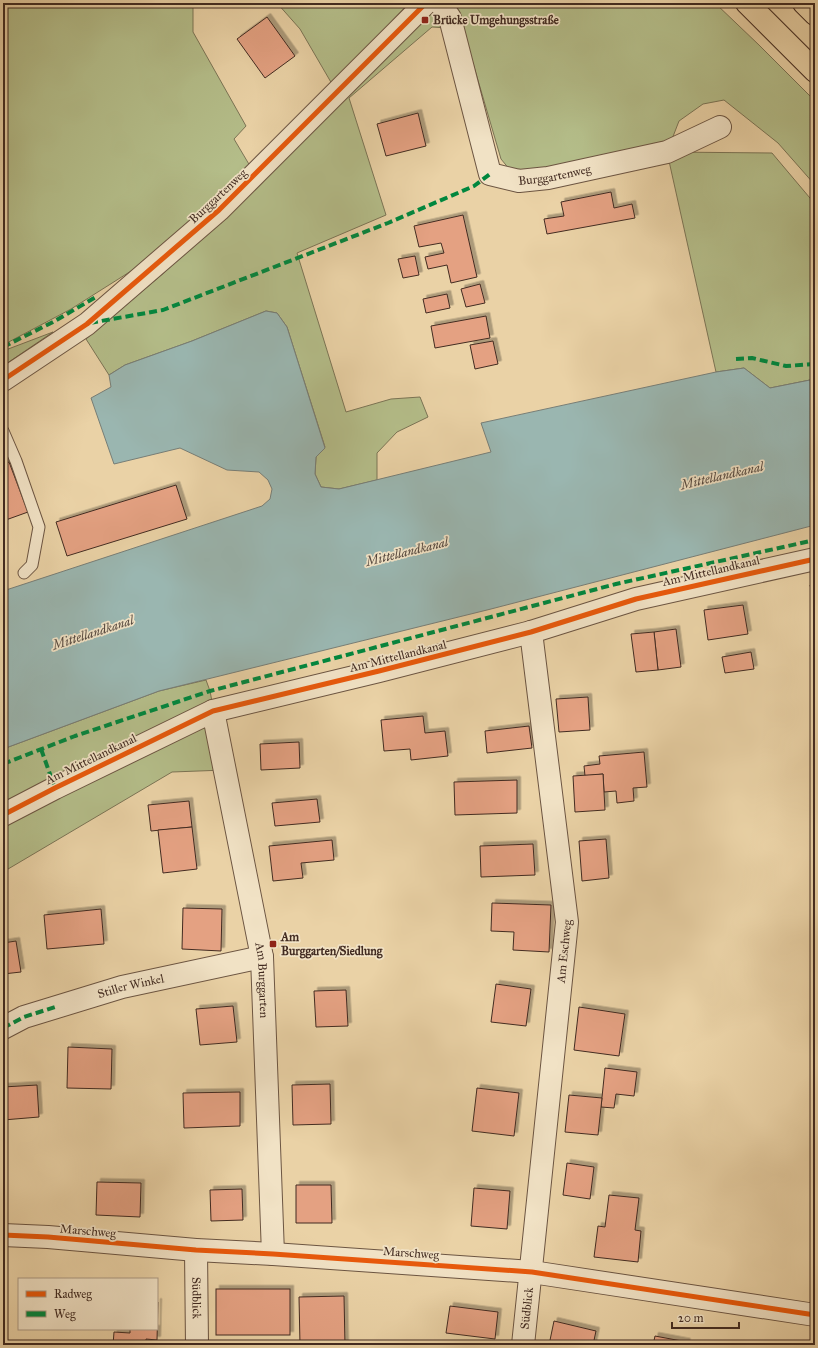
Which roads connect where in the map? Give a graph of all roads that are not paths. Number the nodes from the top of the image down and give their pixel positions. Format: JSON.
{"nodes":[{"id":1,"x":426,"y":3,"type":"edge"},
{"id":2,"x":440,"y":3,"type":"edge"},
{"id":3,"x":747,"y":3,"type":"edge"},
{"id":4,"x":804,"y":3,"type":"edge"},
{"id":5,"x":815,"y":14,"type":"edge"},
{"id":6,"x":815,"y":70,"type":"edge"},
{"id":7,"x":720,"y":127,"type":"dead end"},
{"id":8,"x":3,"y":380,"type":"edge"},
{"id":9,"x":3,"y":431,"type":"edge"},
{"id":10,"x":815,"y":559,"type":"edge"},
{"id":11,"x":24,"y":573,"type":"dead end"},
{"id":12,"x":531,"y":632,"type":"junction"},
{"id":13,"x":213,"y":711,"type":"junction"},
{"id":14,"x":3,"y":815,"type":"edge"},
{"id":15,"x":262,"y":957,"type":"junction"},
{"id":16,"x":3,"y":1028,"type":"edge"},
{"id":17,"x":3,"y":1235,"type":"edge"},
{"id":18,"x":196,"y":1250,"type":"junction"},
{"id":19,"x":273,"y":1254,"type":"junction"},
{"id":20,"x":532,"y":1272,"type":"junction"},
{"id":21,"x":815,"y":1315,"type":"edge"},
{"id":22,"x":196,"y":1345,"type":"edge"},
{"id":23,"x":523,"y":1345,"type":"edge"}],
"edges":[{"from":1,"to":8,"type":"street","name":"Burggartenweg"},
{"from":2,"to":7,"type":"street","name":"Burggartenweg"},
{"from":3,"to":6,"type":"highway"},
{"from":4,"to":5,"type":"highway"},
{"from":9,"to":11,"type":"lane"},
{"from":10,"to":12,"type":"street","name":"Am Mittellandkanal"},
{"from":12,"to":13,"type":"street","name":"Am Mittellandkanal"},
{"from":12,"to":20,"type":"street","name":"Am Eschweg"},
{"from":13,"to":14,"type":"street","name":"Am Mittellandkanal"},
{"from":13,"to":15,"type":"street","name":"Am Burggarten"},
{"from":15,"to":16,"type":"street","name":"Stiller Winkel"},
{"from":15,"to":19,"type":"street","name":"Am Burggarten"},
{"from":17,"to":18,"type":"street","name":"Marschweg"},
{"from":18,"to":19,"type":"street","name":"Marschweg"},
{"from":18,"to":22,"type":"street","name":"Südblick"},
{"from":19,"to":20,"type":"street","name":"Marschweg"},
{"from":20,"to":21,"type":"street","name":"Marschweg"},
{"from":20,"to":23,"type":"street","name":"Südblick"}]}
